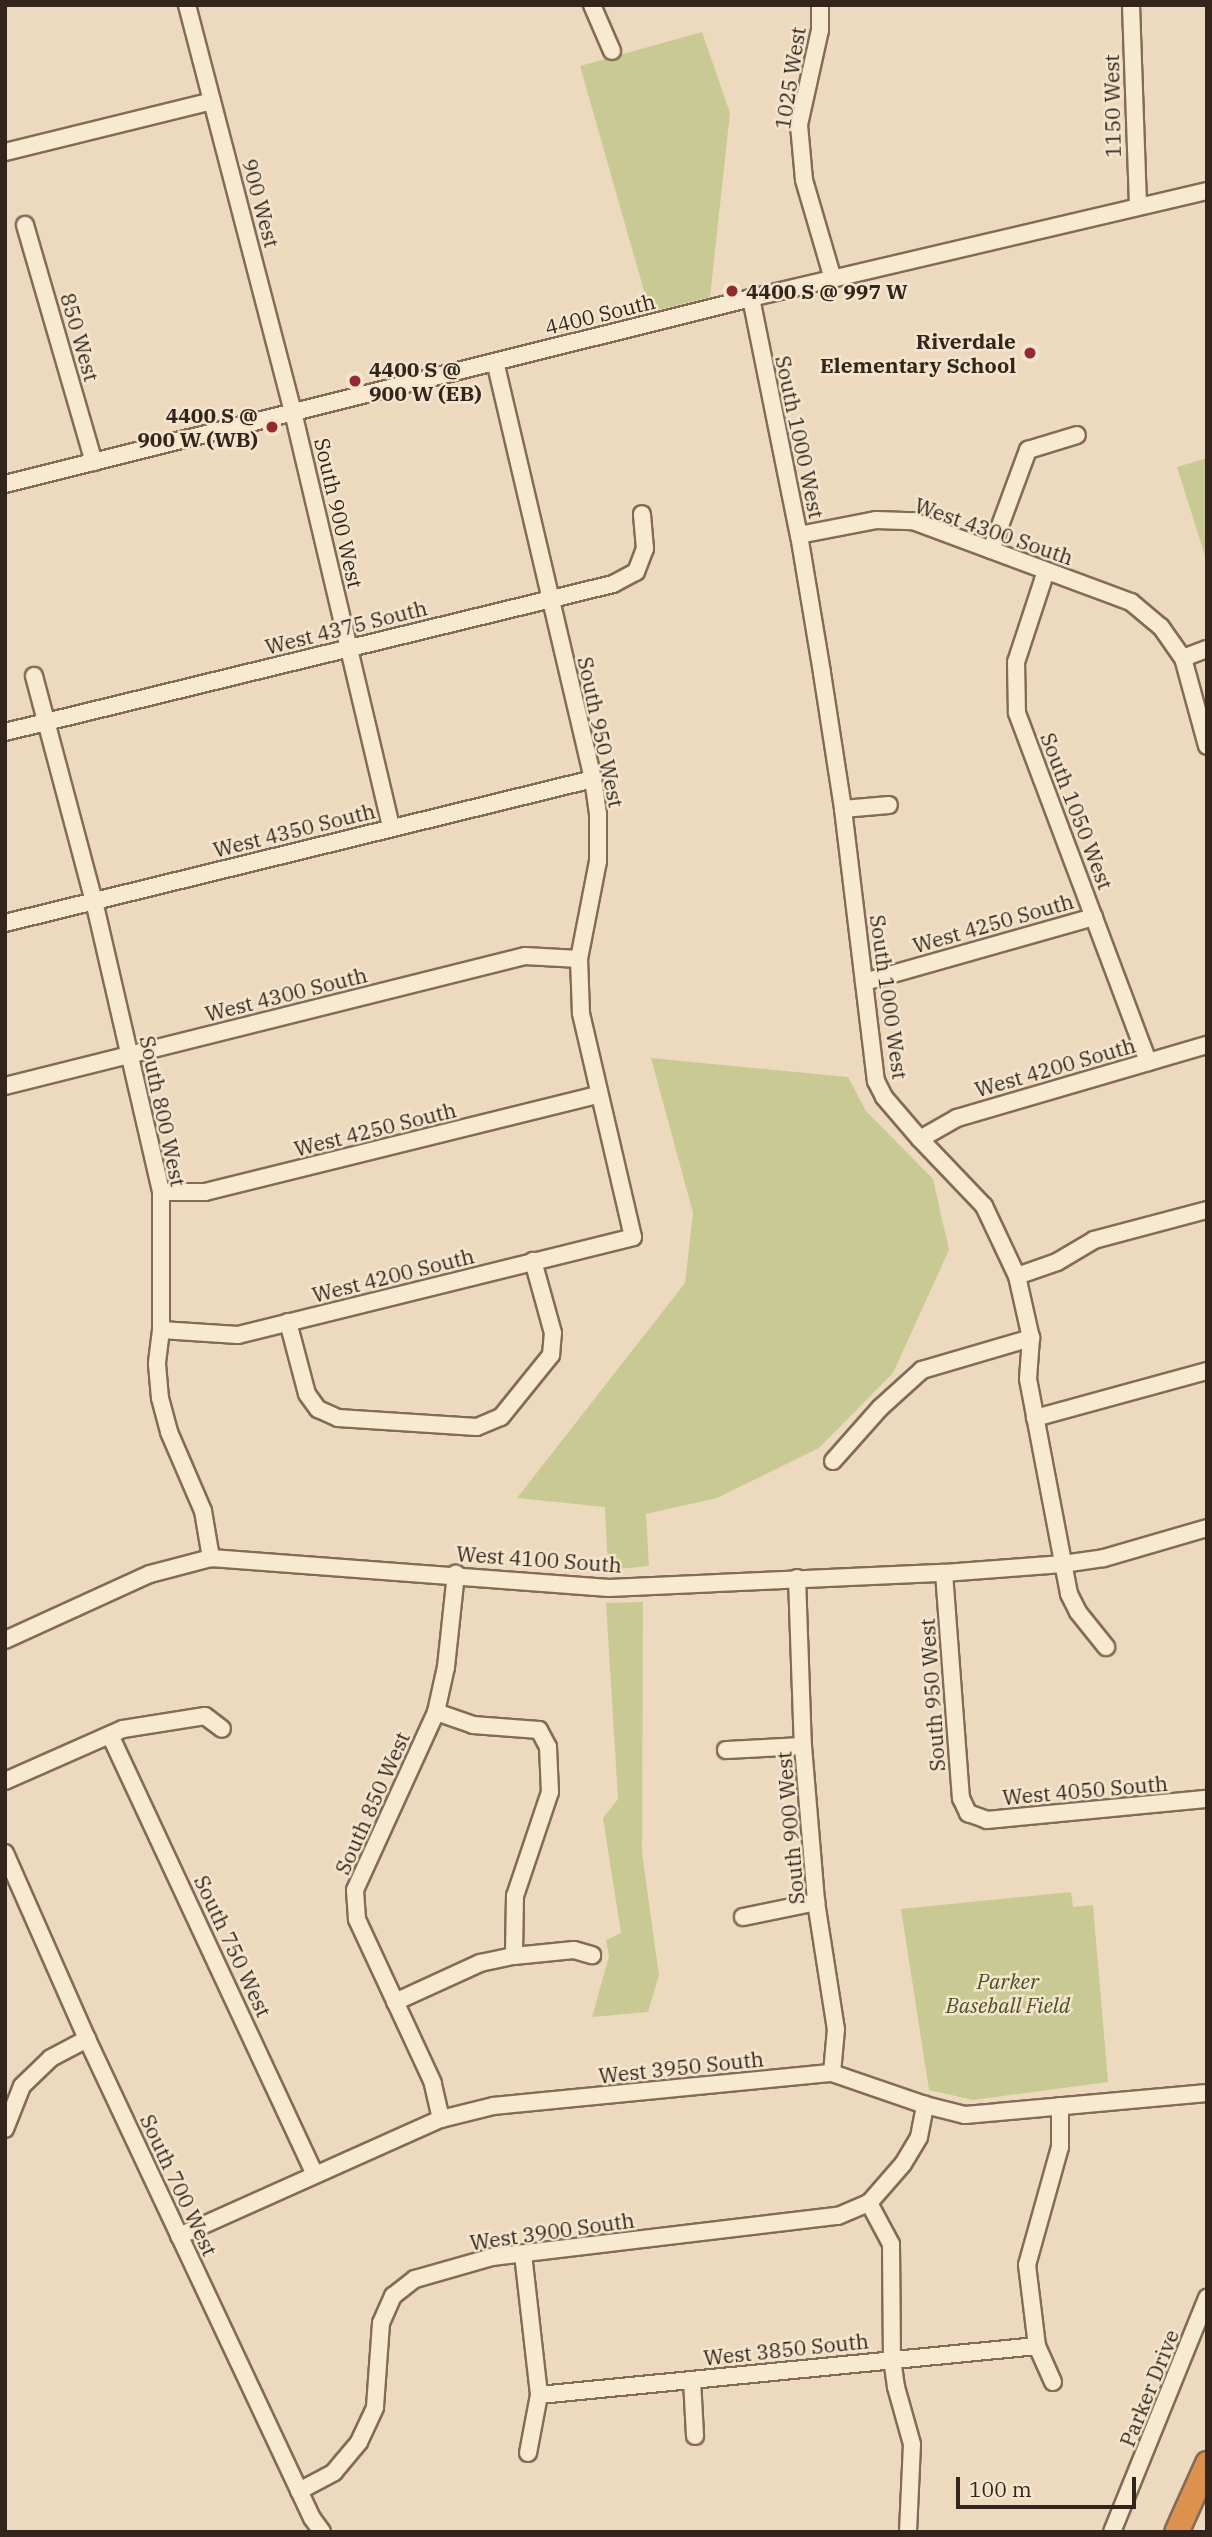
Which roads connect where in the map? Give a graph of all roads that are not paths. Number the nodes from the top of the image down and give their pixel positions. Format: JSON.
{"nodes":[{"id":1,"x":187,"y":5,"type":"edge"},
{"id":2,"x":592,"y":5,"type":"edge"},
{"id":3,"x":820,"y":5,"type":"edge"},
{"id":4,"x":1132,"y":5,"type":"edge"},
{"id":5,"x":612,"y":51,"type":"dead end"},
{"id":6,"x":212,"y":101,"type":"junction"},
{"id":7,"x":5,"y":152,"type":"edge"},
{"id":8,"x":1207,"y":191,"type":"edge"},
{"id":9,"x":1138,"y":206,"type":"junction"},
{"id":10,"x":25,"y":225,"type":"dead end"},
{"id":11,"x":833,"y":279,"type":"junction"},
{"id":12,"x":751,"y":298,"type":"junction"},
{"id":13,"x":495,"y":362,"type":"junction"},
{"id":14,"x":293,"y":412,"type":"junction"},
{"id":15,"x":1077,"y":435,"type":"dead end"},
{"id":16,"x":94,"y":461,"type":"junction"},
{"id":17,"x":5,"y":484,"type":"edge"},
{"id":18,"x":642,"y":514,"type":"dead end"},
{"id":19,"x":799,"y":535,"type":"junction"},
{"id":20,"x":991,"y":550,"type":"junction"},
{"id":21,"x":1046,"y":571,"type":"junction"},
{"id":22,"x":551,"y":599,"type":"junction"},
{"id":23,"x":349,"y":648,"type":"junction"},
{"id":24,"x":1207,"y":649,"type":"edge"},
{"id":25,"x":1183,"y":658,"type":"junction"},
{"id":26,"x":34,"y":676,"type":"dead end"},
{"id":27,"x":46,"y":722,"type":"junction"},
{"id":28,"x":5,"y":733,"type":"edge"},
{"id":29,"x":1207,"y":746,"type":"edge"},
{"id":30,"x":593,"y":779,"type":"junction"},
{"id":31,"x":889,"y":805,"type":"dead end"},
{"id":32,"x":844,"y":809,"type":"junction"},
{"id":33,"x":391,"y":828,"type":"junction"},
{"id":34,"x":94,"y":901,"type":"junction"},
{"id":35,"x":1094,"y":917,"type":"junction"},
{"id":36,"x":5,"y":923,"type":"edge"},
{"id":37,"x":579,"y":959,"type":"junction"},
{"id":38,"x":864,"y":982,"type":"junction"},
{"id":39,"x":1207,"y":1045,"type":"edge"},
{"id":40,"x":130,"y":1055,"type":"junction"},
{"id":41,"x":1148,"y":1062,"type":"junction"},
{"id":42,"x":5,"y":1086,"type":"edge"},
{"id":43,"x":598,"y":1095,"type":"junction"},
{"id":44,"x":920,"y":1139,"type":"junction"},
{"id":45,"x":161,"y":1192,"type":"junction"},
{"id":46,"x":1207,"y":1210,"type":"edge"},
{"id":47,"x":633,"y":1237,"type":"joint"},
{"id":48,"x":533,"y":1261,"type":"junction"},
{"id":49,"x":1017,"y":1276,"type":"junction"},
{"id":50,"x":288,"y":1322,"type":"junction"},
{"id":51,"x":161,"y":1330,"type":"junction"},
{"id":52,"x":1031,"y":1338,"type":"junction"},
{"id":53,"x":1207,"y":1371,"type":"edge"},
{"id":54,"x":1035,"y":1418,"type":"junction"},
{"id":55,"x":833,"y":1461,"type":"dead end"},
{"id":56,"x":1207,"y":1528,"type":"edge"},
{"id":57,"x":211,"y":1558,"type":"junction"},
{"id":58,"x":1063,"y":1564,"type":"junction"},
{"id":59,"x":944,"y":1573,"type":"junction"},
{"id":60,"x":456,"y":1574,"type":"junction"},
{"id":61,"x":797,"y":1578,"type":"junction"},
{"id":62,"x":5,"y":1640,"type":"edge"},
{"id":63,"x":1106,"y":1647,"type":"dead end"},
{"id":64,"x":436,"y":1712,"type":"junction"},
{"id":65,"x":222,"y":1729,"type":"dead end"},
{"id":66,"x":110,"y":1735,"type":"junction"},
{"id":67,"x":803,"y":1746,"type":"junction"},
{"id":68,"x":726,"y":1750,"type":"dead end"},
{"id":69,"x":5,"y":1780,"type":"edge"},
{"id":70,"x":1207,"y":1799,"type":"edge"},
{"id":71,"x":968,"y":1813,"type":"joint"},
{"id":72,"x":5,"y":1853,"type":"edge"},
{"id":73,"x":816,"y":1902,"type":"junction"},
{"id":74,"x":743,"y":1917,"type":"dead end"},
{"id":75,"x":514,"y":1955,"type":"junction"},
{"id":76,"x":592,"y":1955,"type":"dead end"},
{"id":77,"x":395,"y":2002,"type":"junction"},
{"id":78,"x":87,"y":2039,"type":"junction"},
{"id":79,"x":832,"y":2073,"type":"junction"},
{"id":80,"x":1207,"y":2093,"type":"edge"},
{"id":81,"x":925,"y":2105,"type":"junction"},
{"id":82,"x":1060,"y":2106,"type":"junction"},
{"id":83,"x":441,"y":2119,"type":"junction"},
{"id":84,"x":5,"y":2129,"type":"edge"},
{"id":85,"x":315,"y":2175,"type":"junction"},
{"id":86,"x":869,"y":2203,"type":"junction"},
{"id":87,"x":180,"y":2236,"type":"junction"},
{"id":88,"x":523,"y":2254,"type":"junction"},
{"id":89,"x":1207,"y":2298,"type":"edge"},
{"id":90,"x":1037,"y":2346,"type":"junction"},
{"id":91,"x":892,"y":2360,"type":"junction"},
{"id":92,"x":692,"y":2380,"type":"junction"},
{"id":93,"x":1053,"y":2382,"type":"dead end"},
{"id":94,"x":539,"y":2395,"type":"junction"},
{"id":95,"x":695,"y":2436,"type":"dead end"},
{"id":96,"x":528,"y":2453,"type":"dead end"},
{"id":97,"x":1207,"y":2463,"type":"edge"},
{"id":98,"x":299,"y":2490,"type":"junction"},
{"id":99,"x":322,"y":2532,"type":"edge"},
{"id":100,"x":908,"y":2532,"type":"edge"},
{"id":101,"x":1112,"y":2532,"type":"edge"},
{"id":102,"x":1176,"y":2532,"type":"edge"}],
"edges":[{"from":1,"to":6,"type":"street","name":"900 West"},
{"from":2,"to":5,"type":"street"},
{"from":3,"to":11,"type":"street","name":"1025 West"},
{"from":4,"to":9,"type":"street","name":"1150 West"},
{"from":6,"to":7,"type":"street"},
{"from":6,"to":14,"type":"street","name":"900 West"},
{"from":8,"to":9,"type":"street","name":"4400 South"},
{"from":9,"to":11,"type":"street","name":"4400 South"},
{"from":10,"to":16,"type":"street","name":"850 West"},
{"from":11,"to":12,"type":"street","name":"4400 South"},
{"from":12,"to":13,"type":"street","name":"4400 South"},
{"from":12,"to":19,"type":"street","name":"South 1000 West"},
{"from":13,"to":14,"type":"street","name":"4400 South"},
{"from":13,"to":22,"type":"street","name":"South 950 West"},
{"from":14,"to":16,"type":"street","name":"4400 South"},
{"from":14,"to":23,"type":"street","name":"South 900 West"},
{"from":15,"to":20,"type":"street"},
{"from":16,"to":17,"type":"street","name":"4400 South"},
{"from":18,"to":22,"type":"street","name":"West 4375 South"},
{"from":19,"to":20,"type":"street","name":"West 4300 South"},
{"from":19,"to":32,"type":"street","name":"South 1000 West"},
{"from":20,"to":21,"type":"street","name":"West 4300 South"},
{"from":21,"to":25,"type":"street","name":"West 4300 South"},
{"from":21,"to":35,"type":"street","name":"South 1050 West"},
{"from":22,"to":23,"type":"street","name":"West 4375 South"},
{"from":22,"to":30,"type":"street","name":"South 950 West"},
{"from":23,"to":27,"type":"street","name":"West 4375 South"},
{"from":23,"to":33,"type":"street","name":"South 900 West"},
{"from":24,"to":25,"type":"street"},
{"from":25,"to":29,"type":"street"},
{"from":26,"to":27,"type":"street","name":"South 800 West"},
{"from":27,"to":28,"type":"street","name":"West 4375 South"},
{"from":27,"to":34,"type":"street","name":"South 800 West"},
{"from":30,"to":33,"type":"street","name":"West 4350 South"},
{"from":30,"to":37,"type":"street","name":"South 950 West"},
{"from":31,"to":32,"type":"street"},
{"from":32,"to":38,"type":"street","name":"South 1000 West"},
{"from":33,"to":34,"type":"street","name":"West 4350 South"},
{"from":34,"to":36,"type":"street","name":"West 4350 South"},
{"from":34,"to":40,"type":"street","name":"South 800 West"},
{"from":35,"to":38,"type":"street","name":"West 4250 South"},
{"from":35,"to":41,"type":"street","name":"South 1050 West"},
{"from":37,"to":40,"type":"street","name":"West 4300 South"},
{"from":37,"to":43,"type":"street","name":"South 950 West"},
{"from":38,"to":44,"type":"street","name":"South 1000 West"},
{"from":39,"to":41,"type":"street","name":"West 4200 South"},
{"from":40,"to":42,"type":"street","name":"West 4300 South"},
{"from":40,"to":45,"type":"street","name":"South 800 West"},
{"from":41,"to":44,"type":"street","name":"West 4200 South"},
{"from":43,"to":45,"type":"street","name":"West 4250 South"},
{"from":43,"to":47,"type":"street","name":"South 950 West"},
{"from":44,"to":49,"type":"street","name":"South 1000 West"},
{"from":45,"to":51,"type":"street","name":"South 800 West"},
{"from":46,"to":49,"type":"street"},
{"from":47,"to":48,"type":"street","name":"West 4200 South"},
{"from":48,"to":50,"type":"street","name":"West 4200 South"},
{"from":48,"to":50,"type":"street"},
{"from":49,"to":52,"type":"street","name":"South 1000 West"},
{"from":50,"to":51,"type":"street","name":"West 4200 South"},
{"from":51,"to":57,"type":"street","name":"South 800 West"},
{"from":52,"to":54,"type":"street","name":"South 1000 West"},
{"from":52,"to":55,"type":"street"},
{"from":53,"to":54,"type":"street"},
{"from":54,"to":58,"type":"street","name":"South 1000 West"},
{"from":56,"to":58,"type":"street","name":"West 4100 South"},
{"from":57,"to":60,"type":"street","name":"West 4100 South"},
{"from":57,"to":62,"type":"street","name":"West 4100 South"},
{"from":58,"to":59,"type":"street","name":"West 4100 South"},
{"from":58,"to":63,"type":"street","name":"South 1000 West"},
{"from":59,"to":61,"type":"street","name":"West 4100 South"},
{"from":59,"to":71,"type":"street","name":"South 950 West"},
{"from":60,"to":61,"type":"street","name":"West 4100 South"},
{"from":60,"to":64,"type":"street","name":"South 850 West"},
{"from":61,"to":67,"type":"street","name":"South 900 West"},
{"from":64,"to":75,"type":"street"},
{"from":64,"to":77,"type":"street","name":"South 850 West"},
{"from":65,"to":66,"type":"street"},
{"from":66,"to":69,"type":"street"},
{"from":66,"to":85,"type":"street","name":"South 750 West"},
{"from":67,"to":68,"type":"street"},
{"from":67,"to":73,"type":"street","name":"South 900 West"},
{"from":70,"to":71,"type":"street","name":"West 4050 South"},
{"from":72,"to":78,"type":"street","name":"South 700 West"},
{"from":73,"to":74,"type":"street"},
{"from":73,"to":79,"type":"street","name":"South 900 West"},
{"from":75,"to":76,"type":"street"},
{"from":75,"to":77,"type":"street"},
{"from":77,"to":83,"type":"street","name":"South 850 West"},
{"from":78,"to":84,"type":"street"},
{"from":78,"to":87,"type":"street","name":"South 700 West"},
{"from":79,"to":81,"type":"street","name":"West 3950 South"},
{"from":79,"to":83,"type":"street","name":"West 3950 South"},
{"from":80,"to":82,"type":"street","name":"West 3950 South"},
{"from":81,"to":82,"type":"street","name":"West 3950 South"},
{"from":81,"to":86,"type":"street"},
{"from":82,"to":90,"type":"street"},
{"from":83,"to":85,"type":"street","name":"West 3950 South"},
{"from":85,"to":87,"type":"street","name":"West 3950 South"},
{"from":86,"to":88,"type":"street","name":"West 3900 South"},
{"from":86,"to":91,"type":"street"},
{"from":87,"to":98,"type":"street","name":"South 700 West"},
{"from":88,"to":94,"type":"street"},
{"from":88,"to":98,"type":"street","name":"West 3900 South"},
{"from":89,"to":101,"type":"street","name":"Parker Drive"},
{"from":90,"to":91,"type":"street","name":"West 3850 South"},
{"from":90,"to":93,"type":"street"},
{"from":91,"to":92,"type":"street","name":"West 3850 South"},
{"from":91,"to":100,"type":"street"},
{"from":92,"to":94,"type":"street","name":"West 3850 South"},
{"from":92,"to":95,"type":"street"},
{"from":94,"to":96,"type":"street"},
{"from":97,"to":102,"type":"highway"},
{"from":98,"to":99,"type":"street","name":"South 700 West"}]}
